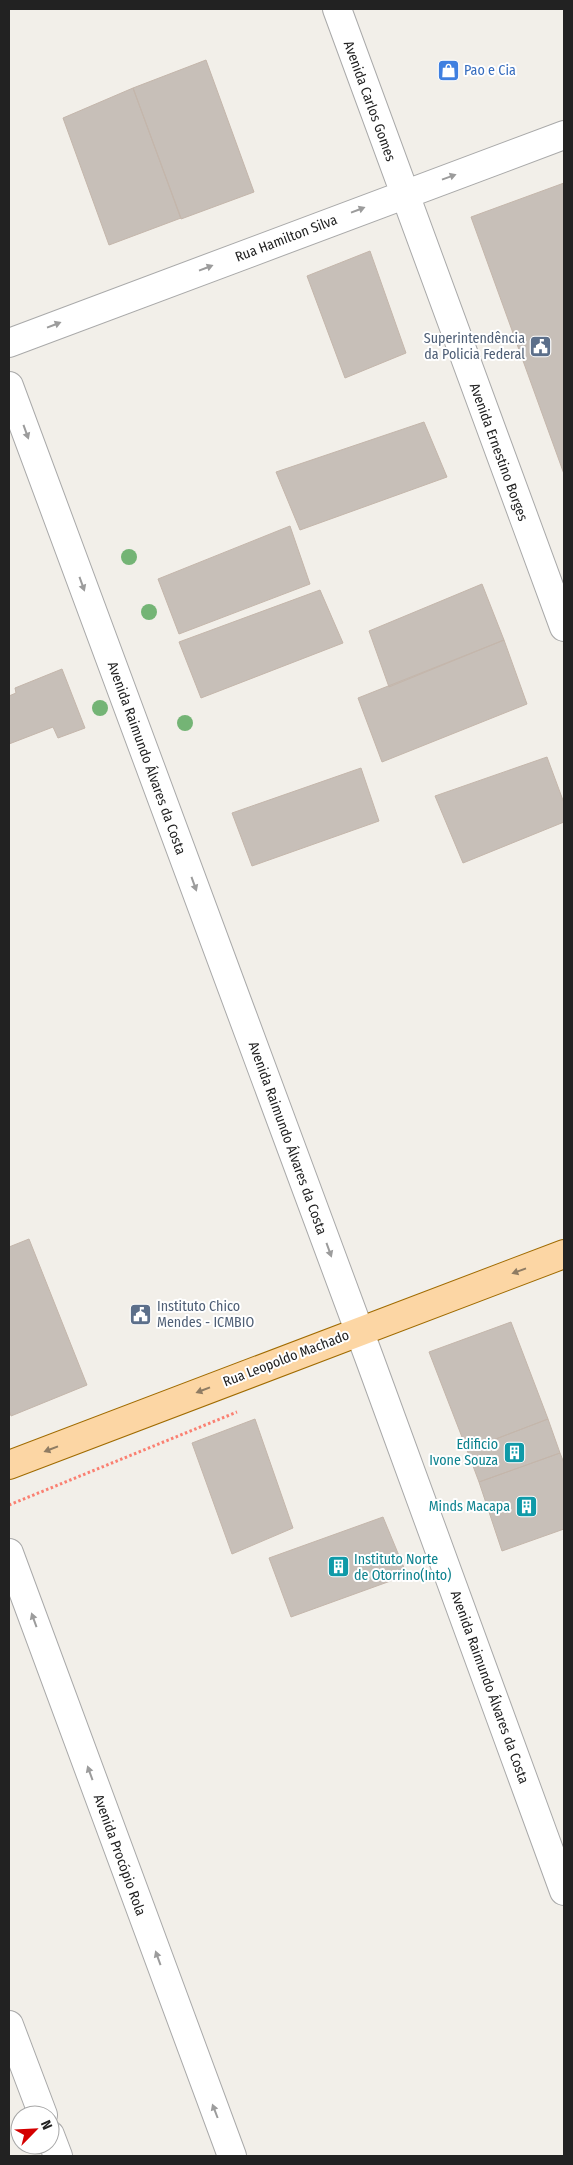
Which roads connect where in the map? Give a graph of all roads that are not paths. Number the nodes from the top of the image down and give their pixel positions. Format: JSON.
{"nodes":[{"id":1,"x":336,"y":9,"type":"edge"},
{"id":2,"x":564,"y":135,"type":"edge"},
{"id":3,"x":403,"y":194,"type":"junction"},
{"id":4,"x":9,"y":343,"type":"edge"},
{"id":5,"x":9,"y":386,"type":"edge"},
{"id":6,"x":564,"y":627,"type":"edge"},
{"id":7,"x":564,"y":1254,"type":"edge"},
{"id":8,"x":359,"y":1330,"type":"junction"},
{"id":9,"x":9,"y":1465,"type":"edge"},
{"id":10,"x":9,"y":1553,"type":"edge"},
{"id":11,"x":564,"y":1891,"type":"edge"},
{"id":12,"x":9,"y":2025,"type":"edge"},
{"id":13,"x":38,"y":2105,"type":"edge"},
{"id":14,"x":232,"y":2156,"type":"edge"}],
"edges":[{"from":1,"to":3,"type":"street","name":"Avenida Carlos Gomes"},
{"from":3,"to":2,"type":"street","name":"Rua Hamilton Silva","one_way":true},
{"from":4,"to":3,"type":"street","name":"Rua Hamilton Silva","one_way":true},
{"from":3,"to":6,"type":"street","name":"Avenida Ernestino Borges"},
{"from":5,"to":8,"type":"street","name":"Avenida Raimundo Álvares da Costa","one_way":true},
{"from":7,"to":8,"type":"main road","name":"Rua Leopoldo Machado","one_way":true},
{"from":8,"to":9,"type":"main road","name":"Rua Leopoldo Machado","one_way":true},
{"from":8,"to":11,"type":"street","name":"Avenida Raimundo Álvares da Costa"},
{"from":14,"to":10,"type":"street","name":"Avenida Procópio Rola","one_way":true},
{"from":12,"to":13,"type":"street"}]}
